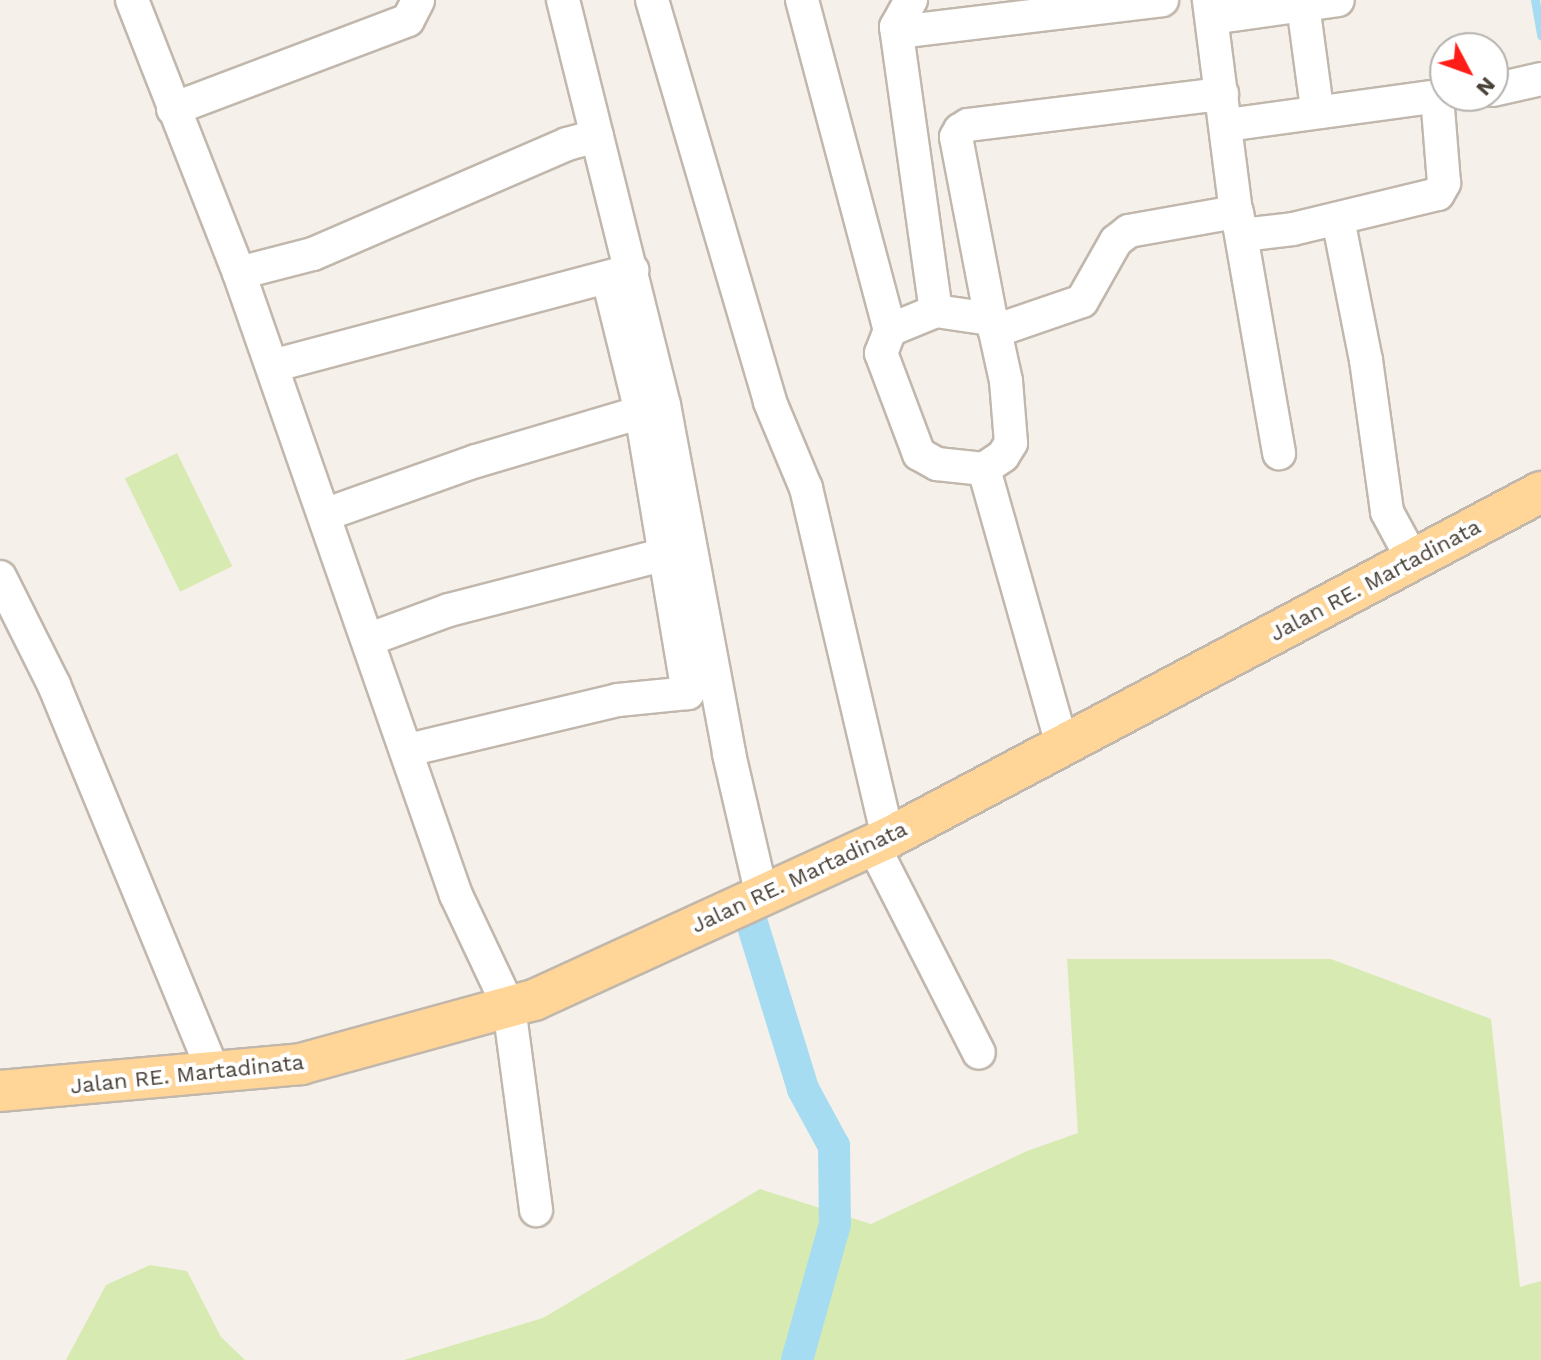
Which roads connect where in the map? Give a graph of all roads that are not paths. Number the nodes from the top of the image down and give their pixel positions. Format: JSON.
{"nodes":[{"id":1,"x":132,"y":0,"type":"edge"},
{"id":2,"x":418,"y":0,"type":"edge"},
{"id":3,"x":563,"y":0,"type":"edge"},
{"id":4,"x":652,"y":0,"type":"edge"},
{"id":5,"x":802,"y":0,"type":"edge"},
{"id":6,"x":911,"y":0,"type":"edge"},
{"id":7,"x":1162,"y":0,"type":"edge"},
{"id":8,"x":1338,"y":0,"type":"edge"},
{"id":9,"x":1298,"y":4,"type":"edge"},
{"id":10,"x":1210,"y":9,"type":"edge"},
{"id":11,"x":899,"y":32,"type":"junction"},
{"id":12,"x":1534,"y":81,"type":"edge"},
{"id":13,"x":1509,"y":86,"type":"edge"},
{"id":14,"x":1429,"y":96,"type":"edge"},
{"id":15,"x":173,"y":109,"type":"junction"},
{"id":16,"x":1224,"y":109,"type":"junction"},
{"id":17,"x":1317,"y":109,"type":"junction"},
{"id":18,"x":1441,"y":112,"type":"edge"},
{"id":19,"x":597,"y":136,"type":"junction"},
{"id":20,"x":1338,"y":219,"type":"junction"},
{"id":21,"x":1239,"y":221,"type":"junction"},
{"id":22,"x":632,"y":270,"type":"junction"},
{"id":23,"x":239,"y":273,"type":"junction"},
{"id":24,"x":612,"y":295,"type":"dead end"},
{"id":25,"x":936,"y":311,"type":"junction"},
{"id":26,"x":993,"y":325,"type":"junction"},
{"id":27,"x":890,"y":330,"type":"junction"},
{"id":28,"x":272,"y":366,"type":"junction"},
{"id":29,"x":641,"y":412,"type":"junction"},
{"id":30,"x":1279,"y":453,"type":"dead end"},
{"id":31,"x":984,"y":469,"type":"junction"},
{"id":32,"x":1541,"y":492,"type":"edge"},
{"id":33,"x":324,"y":515,"type":"junction"},
{"id":34,"x":662,"y":555,"type":"junction"},
{"id":35,"x":1413,"y":560,"type":"junction"},
{"id":36,"x":0,"y":577,"type":"edge"},
{"id":37,"x":370,"y":639,"type":"junction"},
{"id":38,"x":1062,"y":744,"type":"junction"},
{"id":39,"x":408,"y":750,"type":"junction"},
{"id":40,"x":880,"y":841,"type":"junction"},
{"id":41,"x":762,"y":896,"type":"junction"},
{"id":42,"x":509,"y":1007,"type":"junction"},
{"id":43,"x":979,"y":1053,"type":"dead end"},
{"id":44,"x":214,"y":1073,"type":"junction"},
{"id":45,"x":0,"y":1091,"type":"edge"},
{"id":46,"x":536,"y":1210,"type":"dead end"}],
"edges":[{"from":1,"to":15,"type":"street"},
{"from":2,"to":15,"type":"street"},
{"from":3,"to":19,"type":"street"},
{"from":4,"to":40,"type":"street"},
{"from":5,"to":27,"type":"street"},
{"from":6,"to":11,"type":"street"},
{"from":7,"to":11,"type":"street"},
{"from":8,"to":9,"type":"street"},
{"from":9,"to":10,"type":"street"},
{"from":9,"to":17,"type":"street"},
{"from":10,"to":16,"type":"street"},
{"from":11,"to":25,"type":"street"},
{"from":12,"to":13,"type":"street"},
{"from":14,"to":17,"type":"street"},
{"from":15,"to":23,"type":"street"},
{"from":16,"to":17,"type":"street"},
{"from":16,"to":21,"type":"street"},
{"from":16,"to":26,"type":"street"},
{"from":18,"to":20,"type":"street"},
{"from":19,"to":22,"type":"street"},
{"from":19,"to":23,"type":"street"},
{"from":20,"to":21,"type":"street"},
{"from":20,"to":35,"type":"street"},
{"from":21,"to":26,"type":"street"},
{"from":21,"to":30,"type":"street"},
{"from":22,"to":28,"type":"street"},
{"from":22,"to":41,"type":"street"},
{"from":23,"to":28,"type":"street"},
{"from":24,"to":29,"type":"street"},
{"from":25,"to":26,"type":"street"},
{"from":25,"to":27,"type":"street"},
{"from":26,"to":31,"type":"street"},
{"from":27,"to":31,"type":"street"},
{"from":28,"to":33,"type":"street"},
{"from":29,"to":33,"type":"street"},
{"from":29,"to":34,"type":"street"},
{"from":31,"to":38,"type":"street"},
{"from":32,"to":35,"type":"main road","name":"Jalan RE. Martadinata"},
{"from":33,"to":37,"type":"street"},
{"from":34,"to":37,"type":"street"},
{"from":34,"to":39,"type":"street"},
{"from":35,"to":38,"type":"main road","name":"Jalan RE. Martadinata"},
{"from":36,"to":44,"type":"street"},
{"from":37,"to":39,"type":"street"},
{"from":38,"to":40,"type":"main road","name":"Jalan RE. Martadinata"},
{"from":39,"to":42,"type":"street"},
{"from":40,"to":41,"type":"main road","name":"Jalan RE. Martadinata"},
{"from":40,"to":43,"type":"street"},
{"from":41,"to":42,"type":"main road","name":"Jalan RE. Martadinata"},
{"from":42,"to":44,"type":"main road","name":"Jalan RE. Martadinata"},
{"from":42,"to":46,"type":"street"},
{"from":44,"to":45,"type":"main road","name":"Jalan RE. Martadinata"}]}
